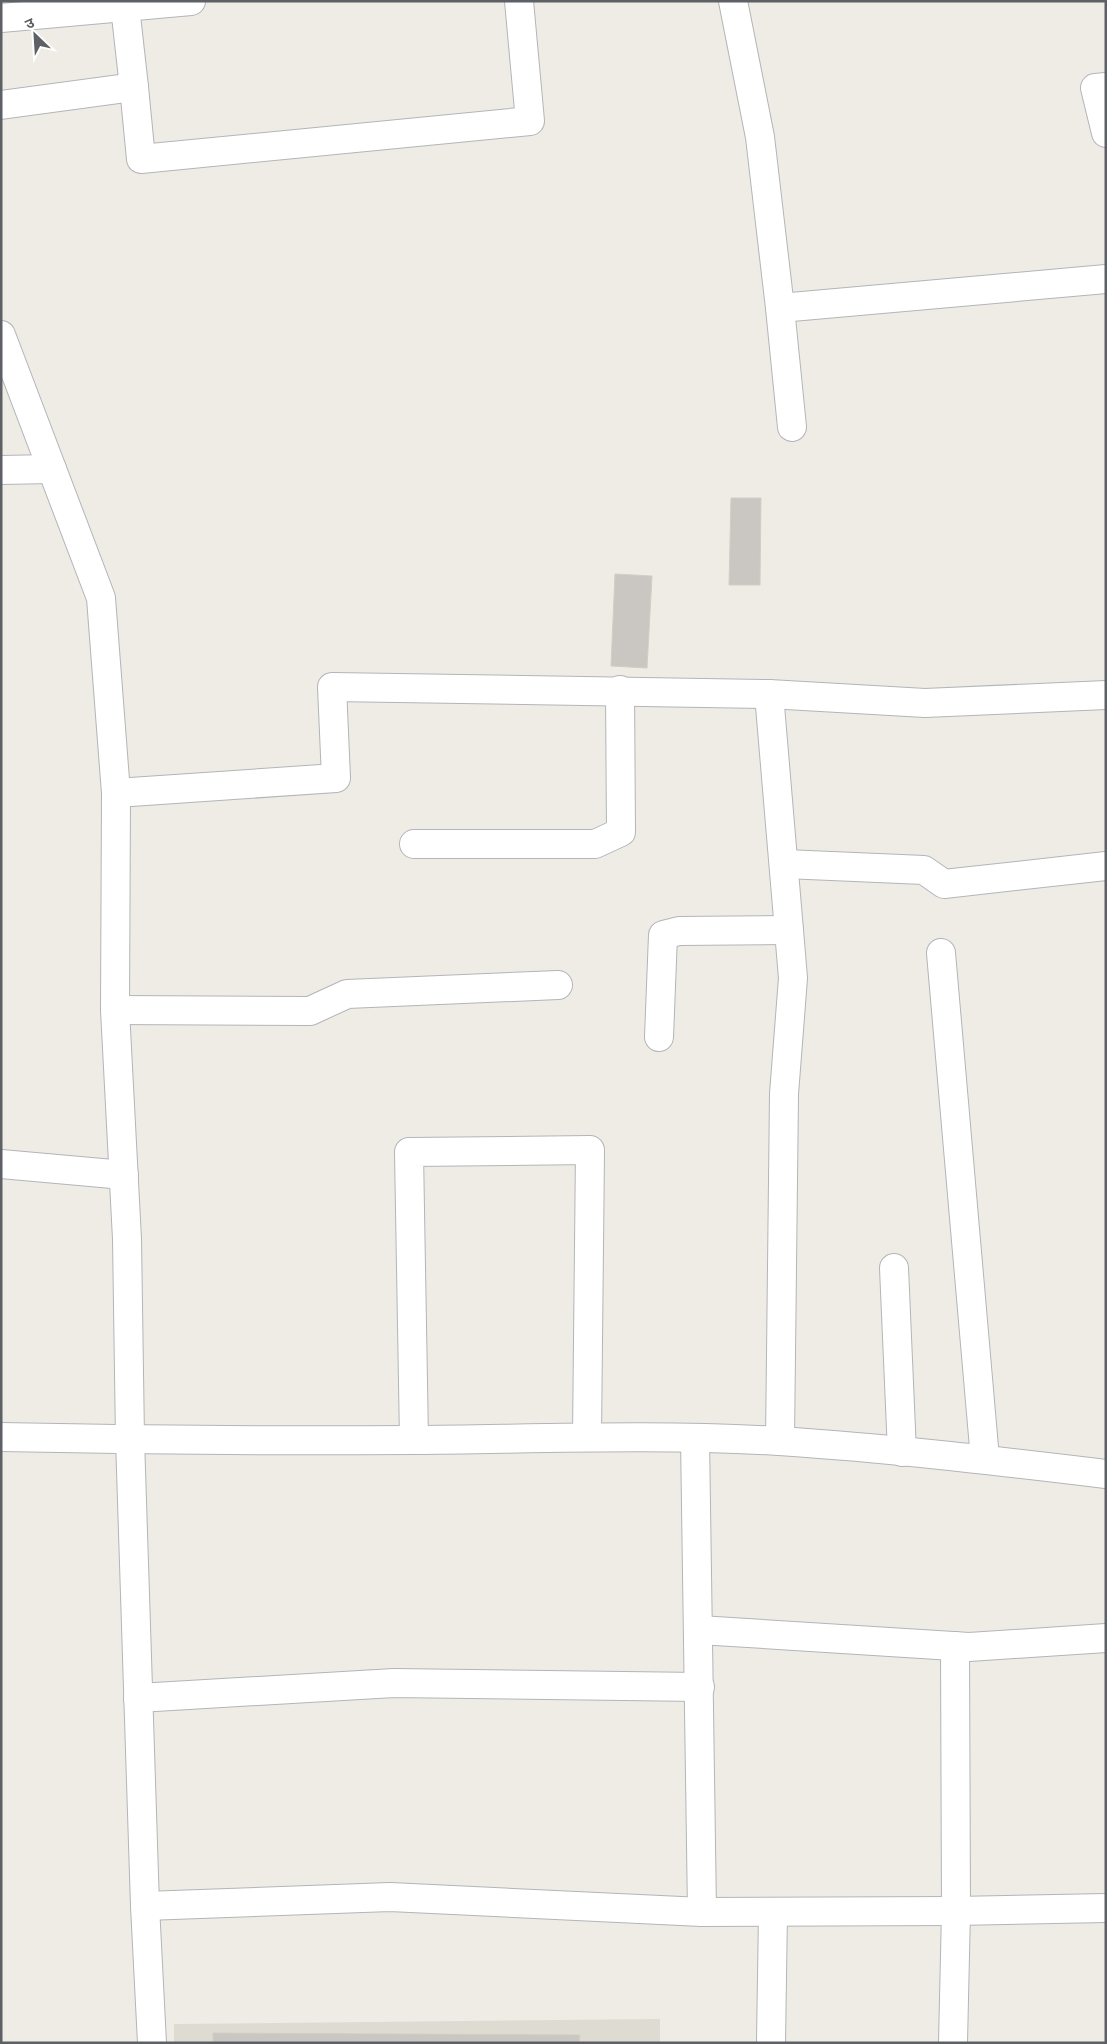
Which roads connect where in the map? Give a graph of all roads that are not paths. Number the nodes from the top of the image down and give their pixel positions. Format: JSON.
{"nodes":[{"id":1,"x":191,"y":1,"type":"edge"},
{"id":2,"x":519,"y":1,"type":"edge"},
{"id":3,"x":734,"y":1,"type":"edge"},
{"id":4,"x":125,"y":7,"type":"junction"},
{"id":5,"x":1,"y":18,"type":"edge"},
{"id":6,"x":1106,"y":87,"type":"edge"},
{"id":7,"x":134,"y":88,"type":"junction"},
{"id":8,"x":1,"y":105,"type":"edge"},
{"id":9,"x":1106,"y":133,"type":"edge"},
{"id":10,"x":1106,"y":279,"type":"edge"},
{"id":11,"x":780,"y":308,"type":"junction"},
{"id":12,"x":1,"y":335,"type":"edge"},
{"id":13,"x":792,"y":427,"type":"dead end"},
{"id":14,"x":52,"y":469,"type":"junction"},
{"id":15,"x":1,"y":470,"type":"edge"},
{"id":16,"x":620,"y":690,"type":"junction"},
{"id":17,"x":769,"y":694,"type":"junction"},
{"id":18,"x":1106,"y":695,"type":"edge"},
{"id":19,"x":116,"y":793,"type":"junction"},
{"id":20,"x":414,"y":844,"type":"dead end"},
{"id":21,"x":785,"y":864,"type":"junction"},
{"id":22,"x":1106,"y":866,"type":"edge"},
{"id":23,"x":789,"y":930,"type":"junction"},
{"id":24,"x":941,"y":953,"type":"dead end"},
{"id":25,"x":558,"y":985,"type":"dead end"},
{"id":26,"x":115,"y":1010,"type":"junction"},
{"id":27,"x":659,"y":1037,"type":"dead end"},
{"id":28,"x":1,"y":1164,"type":"edge"},
{"id":29,"x":124,"y":1175,"type":"junction"},
{"id":30,"x":894,"y":1268,"type":"dead end"},
{"id":31,"x":1,"y":1437,"type":"edge"},
{"id":32,"x":587,"y":1437,"type":"junction"},
{"id":33,"x":695,"y":1438,"type":"junction"},
{"id":34,"x":130,"y":1439,"type":"junction"},
{"id":35,"x":414,"y":1440,"type":"junction"},
{"id":36,"x":780,"y":1441,"type":"junction"},
{"id":37,"x":902,"y":1452,"type":"junction"},
{"id":38,"x":985,"y":1460,"type":"junction"},
{"id":39,"x":1106,"y":1474,"type":"edge"},
{"id":40,"x":699,"y":1630,"type":"junction"},
{"id":41,"x":1106,"y":1638,"type":"edge"},
{"id":42,"x":955,"y":1646,"type":"junction"},
{"id":43,"x":700,"y":1687,"type":"junction"},
{"id":44,"x":138,"y":1698,"type":"junction"},
{"id":45,"x":145,"y":1906,"type":"junction"},
{"id":46,"x":1106,"y":1908,"type":"edge"},
{"id":47,"x":956,"y":1911,"type":"junction"},
{"id":48,"x":702,"y":1912,"type":"junction"},
{"id":49,"x":773,"y":1912,"type":"junction"},
{"id":50,"x":152,"y":2043,"type":"edge"},
{"id":51,"x":771,"y":2043,"type":"edge"},
{"id":52,"x":953,"y":2043,"type":"edge"}],
"edges":[{"from":1,"to":4,"type":"street"},
{"from":2,"to":7,"type":"street"},
{"from":3,"to":11,"type":"street"},
{"from":4,"to":5,"type":"street"},
{"from":4,"to":7,"type":"street"},
{"from":6,"to":9,"type":"street"},
{"from":7,"to":8,"type":"street"},
{"from":10,"to":11,"type":"street"},
{"from":11,"to":13,"type":"street"},
{"from":12,"to":14,"type":"street"},
{"from":14,"to":15,"type":"street"},
{"from":14,"to":19,"type":"street"},
{"from":16,"to":17,"type":"street"},
{"from":16,"to":19,"type":"street"},
{"from":16,"to":20,"type":"street"},
{"from":17,"to":18,"type":"street"},
{"from":17,"to":21,"type":"street"},
{"from":19,"to":26,"type":"street"},
{"from":21,"to":22,"type":"street"},
{"from":21,"to":23,"type":"street"},
{"from":23,"to":27,"type":"street"},
{"from":23,"to":36,"type":"street"},
{"from":24,"to":38,"type":"street"},
{"from":25,"to":26,"type":"street"},
{"from":26,"to":29,"type":"street"},
{"from":28,"to":29,"type":"street"},
{"from":29,"to":34,"type":"street"},
{"from":30,"to":37,"type":"street"},
{"from":31,"to":34,"type":"street"},
{"from":32,"to":33,"type":"street"},
{"from":32,"to":35,"type":"street"},
{"from":32,"to":35,"type":"street"},
{"from":33,"to":36,"type":"street"},
{"from":33,"to":40,"type":"street"},
{"from":34,"to":35,"type":"street"},
{"from":34,"to":44,"type":"street"},
{"from":36,"to":37,"type":"street"},
{"from":37,"to":38,"type":"street"},
{"from":38,"to":39,"type":"street"},
{"from":40,"to":42,"type":"street"},
{"from":40,"to":43,"type":"street"},
{"from":41,"to":42,"type":"street"},
{"from":42,"to":47,"type":"street"},
{"from":43,"to":44,"type":"street"},
{"from":43,"to":48,"type":"street"},
{"from":44,"to":45,"type":"street"},
{"from":45,"to":48,"type":"street"},
{"from":45,"to":50,"type":"street"},
{"from":46,"to":47,"type":"street"},
{"from":47,"to":49,"type":"street"},
{"from":47,"to":52,"type":"street"},
{"from":48,"to":49,"type":"street"},
{"from":49,"to":51,"type":"street"}]}
